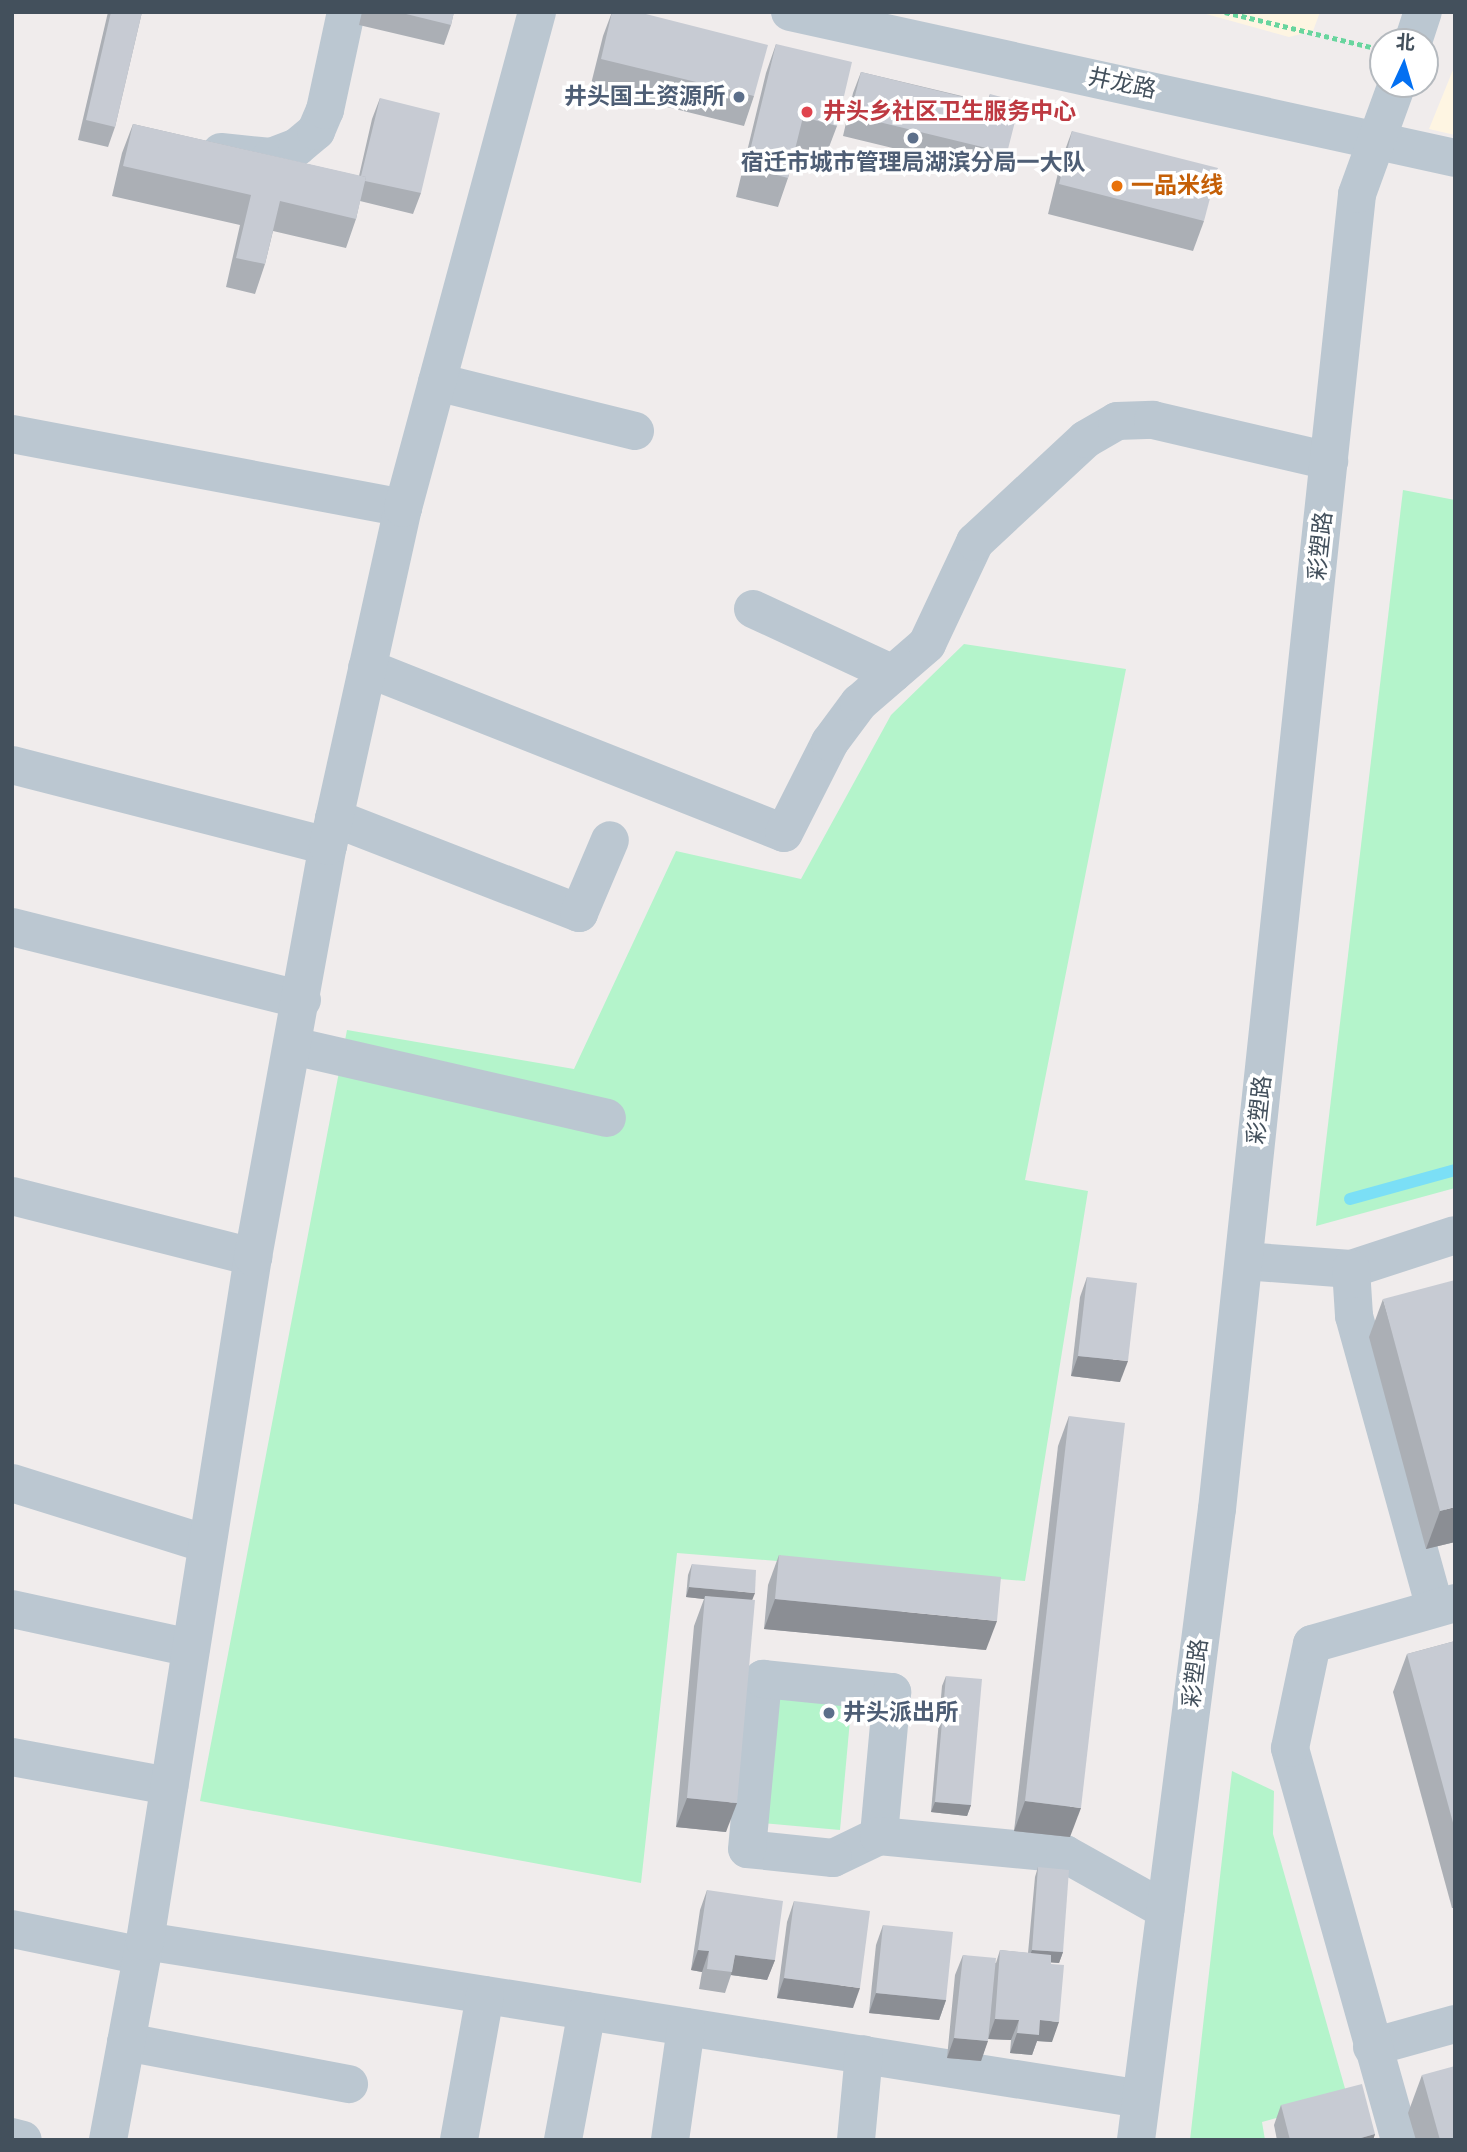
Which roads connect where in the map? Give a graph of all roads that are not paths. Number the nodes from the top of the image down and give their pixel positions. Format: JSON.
{"nodes":[{"id":1,"x":346,"y":12,"type":"edge"},
{"id":2,"x":537,"y":12,"type":"edge"},
{"id":3,"x":790,"y":12,"type":"edge"},
{"id":4,"x":832,"y":17,"type":"edge"},
{"id":5,"x":1392,"y":98,"type":"edge"},
{"id":6,"x":1377,"y":138,"type":"junction"},
{"id":7,"x":185,"y":145,"type":"edge"},
{"id":8,"x":1455,"y":158,"type":"edge"},
{"id":9,"x":437,"y":382,"type":"junction"},
{"id":10,"x":635,"y":431,"type":"dead end"},
{"id":11,"x":12,"y":434,"type":"edge"},
{"id":12,"x":1329,"y":461,"type":"junction"},
{"id":13,"x":403,"y":508,"type":"junction"},
{"id":14,"x":753,"y":609,"type":"dead end"},
{"id":15,"x":367,"y":668,"type":"junction"},
{"id":16,"x":893,"y":674,"type":"junction"},
{"id":17,"x":12,"y":765,"type":"edge"},
{"id":18,"x":331,"y":832,"type":"junction"},
{"id":19,"x":610,"y":840,"type":"dead end"},
{"id":20,"x":12,"y":927,"type":"edge"},
{"id":21,"x":302,"y":1000,"type":"junction"},
{"id":22,"x":293,"y":1046,"type":"junction"},
{"id":23,"x":607,"y":1118,"type":"dead end"},
{"id":24,"x":12,"y":1196,"type":"edge"},
{"id":25,"x":1455,"y":1235,"type":"edge"},
{"id":26,"x":253,"y":1257,"type":"junction"},
{"id":27,"x":1244,"y":1261,"type":"junction"},
{"id":28,"x":1351,"y":1269,"type":"junction"},
{"id":29,"x":12,"y":1483,"type":"edge"},
{"id":30,"x":207,"y":1544,"type":"junction"},
{"id":31,"x":1445,"y":1605,"type":"edge"},
{"id":32,"x":12,"y":1608,"type":"edge"},
{"id":33,"x":191,"y":1648,"type":"junction"},
{"id":34,"x":12,"y":1757,"type":"edge"},
{"id":35,"x":169,"y":1786,"type":"junction"},
{"id":36,"x":879,"y":1836,"type":"junction"},
{"id":37,"x":1165,"y":1910,"type":"junction"},
{"id":38,"x":12,"y":1929,"type":"edge"},
{"id":39,"x":144,"y":1949,"type":"junction"},
{"id":40,"x":485,"y":1995,"type":"junction"},
{"id":41,"x":587,"y":2011,"type":"junction"},
{"id":42,"x":1455,"y":2024,"type":"edge"},
{"id":43,"x":686,"y":2027,"type":"junction"},
{"id":44,"x":126,"y":2042,"type":"junction"},
{"id":45,"x":1373,"y":2047,"type":"junction"},
{"id":46,"x":864,"y":2054,"type":"junction"},
{"id":47,"x":349,"y":2084,"type":"dead end"},
{"id":48,"x":1141,"y":2099,"type":"junction"},
{"id":49,"x":12,"y":2137,"type":"edge"},
{"id":50,"x":23,"y":2140,"type":"edge"},
{"id":51,"x":108,"y":2140,"type":"edge"},
{"id":52,"x":459,"y":2140,"type":"edge"},
{"id":53,"x":563,"y":2140,"type":"edge"},
{"id":54,"x":670,"y":2140,"type":"edge"},
{"id":55,"x":856,"y":2140,"type":"edge"},
{"id":56,"x":1136,"y":2140,"type":"edge"},
{"id":57,"x":1400,"y":2140,"type":"edge"}],
"edges":[{"from":1,"to":7,"type":"street"},
{"from":2,"to":9,"type":"street"},
{"from":3,"to":4,"type":"street","name":"井龙路"},
{"from":4,"to":6,"type":"street","name":"井龙路"},
{"from":5,"to":6,"type":"street","name":"彩塑路"},
{"from":6,"to":8,"type":"street","name":"井龙路"},
{"from":6,"to":12,"type":"street","name":"彩塑路"},
{"from":9,"to":10,"type":"street"},
{"from":9,"to":13,"type":"street"},
{"from":11,"to":13,"type":"street"},
{"from":12,"to":16,"type":"street"},
{"from":12,"to":27,"type":"street","name":"彩塑路"},
{"from":13,"to":15,"type":"street"},
{"from":14,"to":16,"type":"street"},
{"from":15,"to":16,"type":"street"},
{"from":15,"to":18,"type":"street"},
{"from":17,"to":18,"type":"street"},
{"from":18,"to":19,"type":"street"},
{"from":18,"to":21,"type":"street"},
{"from":20,"to":21,"type":"street"},
{"from":21,"to":22,"type":"street"},
{"from":22,"to":23,"type":"street"},
{"from":22,"to":26,"type":"street"},
{"from":24,"to":26,"type":"street"},
{"from":25,"to":28,"type":"street"},
{"from":26,"to":30,"type":"street"},
{"from":27,"to":28,"type":"street"},
{"from":27,"to":37,"type":"street","name":"彩塑路"},
{"from":28,"to":31,"type":"street"},
{"from":29,"to":30,"type":"street"},
{"from":30,"to":33,"type":"street"},
{"from":31,"to":45,"type":"street"},
{"from":32,"to":33,"type":"street"},
{"from":33,"to":35,"type":"street"},
{"from":34,"to":35,"type":"street"},
{"from":35,"to":39,"type":"street"},
{"from":36,"to":36,"type":"street"},
{"from":36,"to":37,"type":"street"},
{"from":37,"to":48,"type":"street","name":"彩塑路"},
{"from":38,"to":39,"type":"street"},
{"from":39,"to":40,"type":"street"},
{"from":39,"to":44,"type":"street"},
{"from":40,"to":41,"type":"street"},
{"from":40,"to":52,"type":"street"},
{"from":41,"to":43,"type":"street"},
{"from":41,"to":53,"type":"street"},
{"from":42,"to":45,"type":"street"},
{"from":43,"to":46,"type":"street"},
{"from":43,"to":54,"type":"street"},
{"from":44,"to":47,"type":"street"},
{"from":44,"to":51,"type":"street"},
{"from":45,"to":57,"type":"street"},
{"from":46,"to":48,"type":"street"},
{"from":46,"to":55,"type":"street"},
{"from":48,"to":56,"type":"street","name":"彩塑路"},
{"from":49,"to":50,"type":"street"}]}
